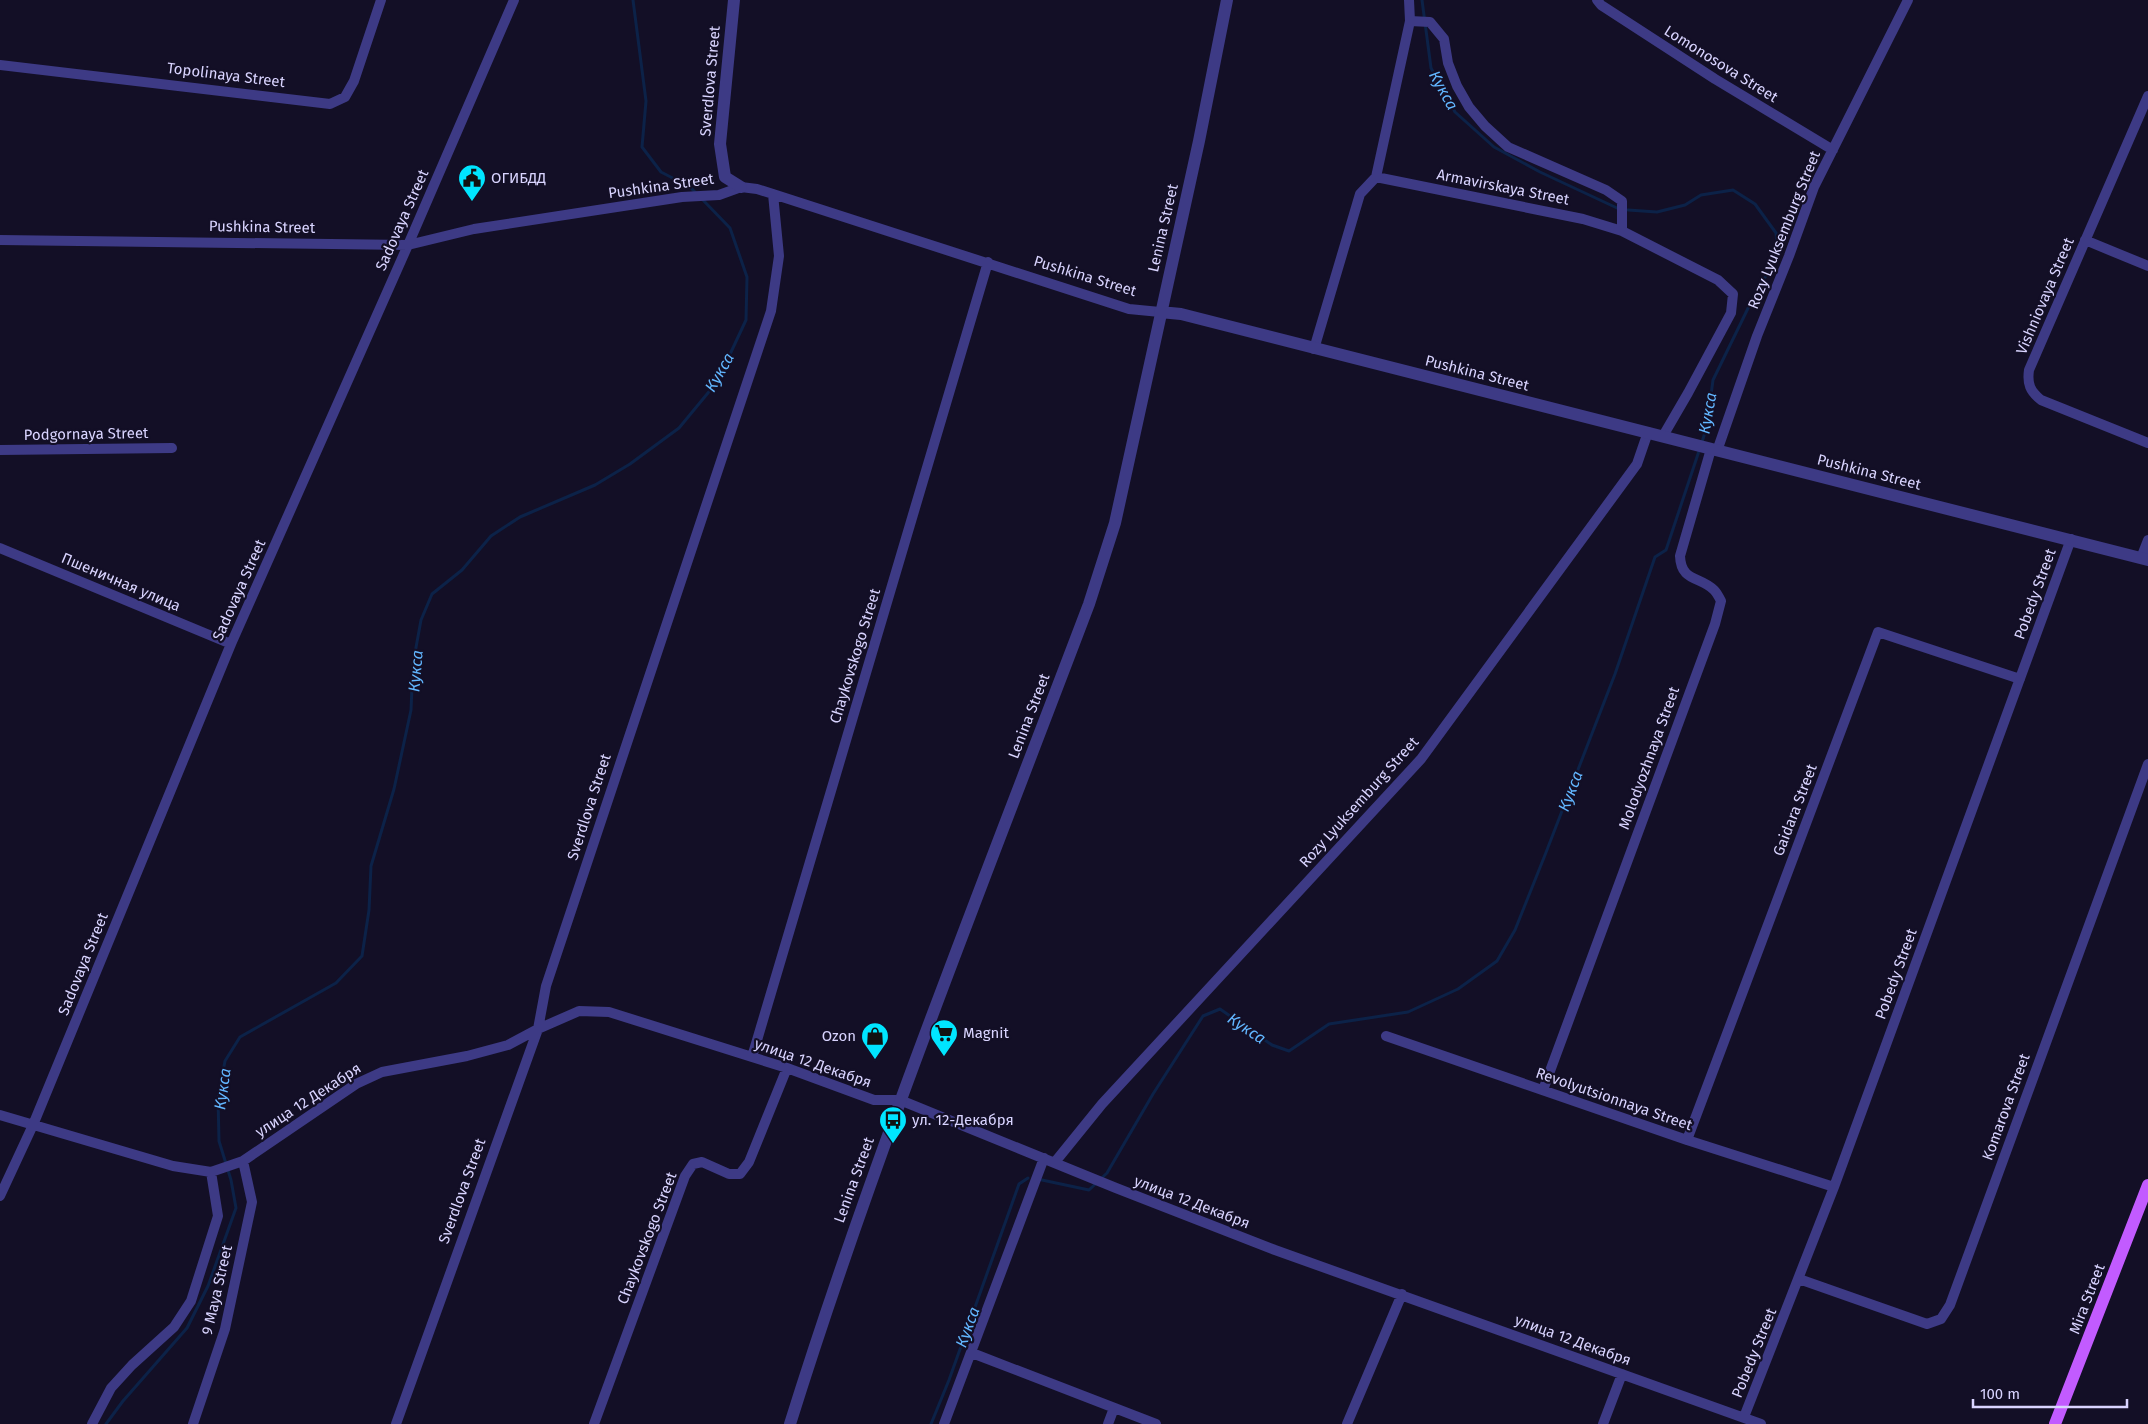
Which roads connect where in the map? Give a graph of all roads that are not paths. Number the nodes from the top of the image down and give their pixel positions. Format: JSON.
{"nodes":[{"id":1,"x":381,"y":0,"type":"edge"},
{"id":2,"x":514,"y":0,"type":"edge"},
{"id":3,"x":734,"y":0,"type":"edge"},
{"id":4,"x":1227,"y":0,"type":"edge"},
{"id":5,"x":1409,"y":0,"type":"edge"},
{"id":6,"x":1597,"y":0,"type":"edge"},
{"id":7,"x":1908,"y":0,"type":"edge"},
{"id":8,"x":1420,"y":22,"type":"junction"},
{"id":9,"x":0,"y":64,"type":"edge"},
{"id":10,"x":2148,"y":96,"type":"edge"},
{"id":11,"x":2144,"y":114,"type":"edge"},
{"id":12,"x":1832,"y":150,"type":"junction"},
{"id":13,"x":1376,"y":178,"type":"junction"},
{"id":14,"x":740,"y":187,"type":"junction"},
{"id":15,"x":773,"y":194,"type":"junction"},
{"id":16,"x":1622,"y":231,"type":"junction"},
{"id":17,"x":0,"y":240,"type":"edge"},
{"id":18,"x":2085,"y":240,"type":"junction"},
{"id":19,"x":408,"y":245,"type":"junction"},
{"id":20,"x":988,"y":262,"type":"junction"},
{"id":21,"x":2148,"y":266,"type":"edge"},
{"id":22,"x":1160,"y":312,"type":"junction"},
{"id":23,"x":1314,"y":349,"type":"junction"},
{"id":24,"x":1648,"y":432,"type":"junction"},
{"id":25,"x":1663,"y":436,"type":"junction"},
{"id":26,"x":2148,"y":443,"type":"edge"},
{"id":27,"x":172,"y":448,"type":"dead end"},
{"id":28,"x":1706,"y":448,"type":"junction"},
{"id":29,"x":0,"y":450,"type":"edge"},
{"id":30,"x":2071,"y":539,"type":"junction"},
{"id":31,"x":2148,"y":540,"type":"edge"},
{"id":32,"x":0,"y":548,"type":"edge"},
{"id":33,"x":2145,"y":559,"type":"edge"},
{"id":34,"x":231,"y":644,"type":"junction"},
{"id":35,"x":2020,"y":679,"type":"junction"},
{"id":36,"x":2148,"y":764,"type":"edge"},
{"id":37,"x":538,"y":1029,"type":"junction"},
{"id":38,"x":1386,"y":1036,"type":"dead end"},
{"id":39,"x":752,"y":1057,"type":"junction"},
{"id":40,"x":787,"y":1068,"type":"junction"},
{"id":41,"x":1543,"y":1090,"type":"junction"},
{"id":42,"x":900,"y":1100,"type":"junction"},
{"id":43,"x":0,"y":1115,"type":"edge"},
{"id":44,"x":33,"y":1125,"type":"junction"},
{"id":45,"x":1686,"y":1140,"type":"junction"},
{"id":46,"x":1044,"y":1158,"type":"junction"},
{"id":47,"x":1055,"y":1162,"type":"junction"},
{"id":48,"x":239,"y":1163,"type":"junction"},
{"id":49,"x":216,"y":1171,"type":"junction"},
{"id":50,"x":2148,"y":1185,"type":"edge"},
{"id":51,"x":1834,"y":1187,"type":"junction"},
{"id":52,"x":0,"y":1196,"type":"edge"},
{"id":53,"x":1799,"y":1279,"type":"junction"},
{"id":54,"x":1402,"y":1294,"type":"junction"},
{"id":55,"x":972,"y":1353,"type":"junction"},
{"id":56,"x":1622,"y":1374,"type":"junction"},
{"id":57,"x":1114,"y":1408,"type":"junction"},
{"id":58,"x":1744,"y":1418,"type":"junction"},
{"id":59,"x":92,"y":1424,"type":"edge"},
{"id":60,"x":194,"y":1424,"type":"edge"},
{"id":61,"x":396,"y":1424,"type":"edge"},
{"id":62,"x":594,"y":1424,"type":"edge"},
{"id":63,"x":790,"y":1424,"type":"edge"},
{"id":64,"x":944,"y":1424,"type":"edge"},
{"id":65,"x":1108,"y":1424,"type":"edge"},
{"id":66,"x":1156,"y":1424,"type":"edge"},
{"id":67,"x":1347,"y":1424,"type":"edge"},
{"id":68,"x":1603,"y":1424,"type":"edge"},
{"id":69,"x":1761,"y":1424,"type":"edge"},
{"id":70,"x":2056,"y":1424,"type":"edge"}],
"edges":[{"from":1,"to":9,"type":"street","name":"Topolinaya Street"},
{"from":2,"to":19,"type":"street","name":"Sadovaya Street"},
{"from":3,"to":14,"type":"street","name":"Sverdlova Street"},
{"from":4,"to":22,"type":"street","name":"Lenina Street"},
{"from":5,"to":8,"type":"street"},
{"from":6,"to":12,"type":"street","name":"Lomonosova Street"},
{"from":7,"to":12,"type":"street","name":"Rozy Lyuksemburg Street"},
{"from":8,"to":13,"type":"street"},
{"from":8,"to":16,"type":"street","name":"Armavirskaya Street"},
{"from":10,"to":11,"type":"street","name":"Vishniovaya Street"},
{"from":11,"to":18,"type":"street","name":"Vishniovaya Street"},
{"from":12,"to":28,"type":"street","name":"Rozy Lyuksemburg Street"},
{"from":13,"to":16,"type":"street","name":"Armavirskaya Street"},
{"from":13,"to":23,"type":"street"},
{"from":14,"to":15,"type":"street","name":"Pushkina Street"},
{"from":14,"to":19,"type":"street","name":"Pushkina Street"},
{"from":15,"to":20,"type":"street","name":"Pushkina Street"},
{"from":15,"to":37,"type":"street","name":"Sverdlova Street"},
{"from":16,"to":25,"type":"street","name":"Armavirskaya Street"},
{"from":17,"to":19,"type":"street","name":"Pushkina Street"},
{"from":18,"to":21,"type":"street"},
{"from":18,"to":26,"type":"street","name":"Vishniovaya Street"},
{"from":19,"to":34,"type":"street","name":"Sadovaya Street"},
{"from":20,"to":22,"type":"street","name":"Pushkina Street"},
{"from":20,"to":39,"type":"street","name":"Chaykovskogo Street"},
{"from":22,"to":23,"type":"street","name":"Pushkina Street"},
{"from":22,"to":42,"type":"street","name":"Lenina Street"},
{"from":23,"to":24,"type":"street","name":"Pushkina Street"},
{"from":24,"to":25,"type":"street","name":"Pushkina Street"},
{"from":24,"to":47,"type":"street","name":"Rozy Lyuksemburg Street"},
{"from":25,"to":28,"type":"street","name":"Pushkina Street"},
{"from":27,"to":29,"type":"street","name":"Podgornaya Street"},
{"from":28,"to":30,"type":"street","name":"Pushkina Street"},
{"from":28,"to":41,"type":"street","name":"Molodyozhnaya Street"},
{"from":30,"to":33,"type":"street","name":"Pushkina Street"},
{"from":30,"to":35,"type":"street","name":"Pobedy Street"},
{"from":31,"to":33,"type":"street"},
{"from":32,"to":34,"type":"street","name":"Пшеничная улица"},
{"from":34,"to":44,"type":"street","name":"Sadovaya Street"},
{"from":35,"to":45,"type":"street","name":"Gaidara Street"},
{"from":35,"to":51,"type":"street","name":"Pobedy Street"},
{"from":36,"to":53,"type":"street","name":"Komarova Street"},
{"from":37,"to":39,"type":"street","name":"улица 12 Декабря"},
{"from":37,"to":48,"type":"street","name":"улица 12 Декабря"},
{"from":37,"to":61,"type":"street","name":"Sverdlova Street"},
{"from":38,"to":41,"type":"street","name":"Revolyutsionnaya Street"},
{"from":39,"to":40,"type":"street","name":"улица 12 Декабря"},
{"from":40,"to":42,"type":"street","name":"улица 12 Декабря"},
{"from":40,"to":62,"type":"street","name":"Chaykovskogo Street"},
{"from":41,"to":45,"type":"street","name":"Revolyutsionnaya Street"},
{"from":42,"to":46,"type":"street","name":"улица 12 Декабря"},
{"from":42,"to":63,"type":"street","name":"Lenina Street"},
{"from":43,"to":44,"type":"street"},
{"from":44,"to":49,"type":"street"},
{"from":44,"to":52,"type":"street","name":"Sadovaya Street"},
{"from":45,"to":51,"type":"street","name":"Revolyutsionnaya Street"},
{"from":46,"to":47,"type":"street","name":"улица 12 Декабря"},
{"from":46,"to":55,"type":"street"},
{"from":47,"to":54,"type":"street","name":"улица 12 Декабря"},
{"from":48,"to":49,"type":"street","name":"улица 12 Декабря"},
{"from":48,"to":60,"type":"street","name":"9 Maya Street"},
{"from":49,"to":59,"type":"street"},
{"from":50,"to":70,"type":"main road","name":"Mira Street"},
{"from":51,"to":53,"type":"street","name":"Pobedy Street"},
{"from":53,"to":58,"type":"street","name":"Pobedy Street"},
{"from":54,"to":56,"type":"street","name":"улица 12 Декабря"},
{"from":54,"to":67,"type":"street"},
{"from":55,"to":57,"type":"street"},
{"from":55,"to":64,"type":"street"},
{"from":56,"to":58,"type":"street","name":"улица 12 Декабря"},
{"from":56,"to":68,"type":"street"},
{"from":57,"to":65,"type":"street"},
{"from":57,"to":66,"type":"street"},
{"from":58,"to":69,"type":"street","name":"улица 12 Декабря"}]}
